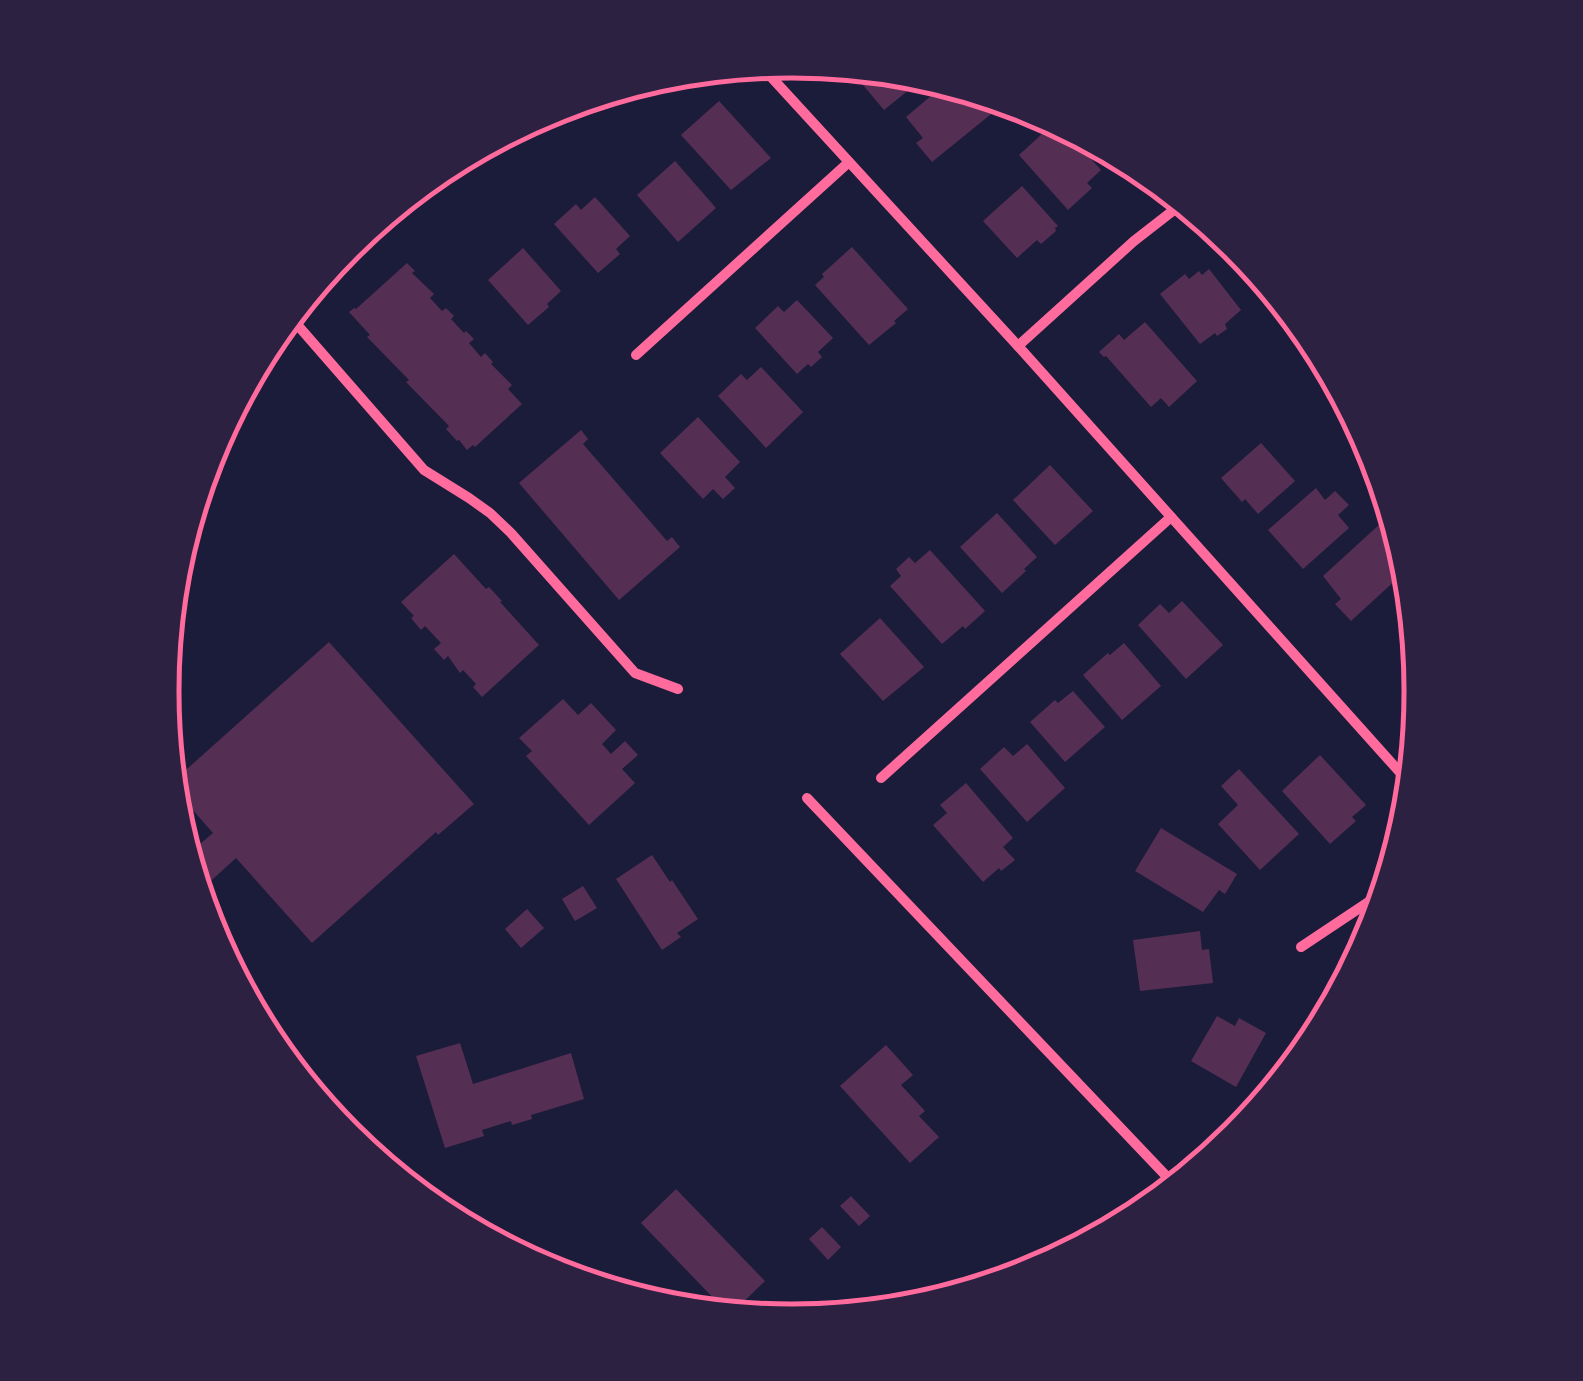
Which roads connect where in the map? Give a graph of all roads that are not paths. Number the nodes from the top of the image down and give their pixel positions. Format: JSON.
{"nodes":[{"id":1,"x":772,"y":78,"type":"edge"},
{"id":2,"x":849,"y":162,"type":"junction"},
{"id":3,"x":1173,"y":211,"type":"edge"},
{"id":4,"x":299,"y":326,"type":"edge"},
{"id":5,"x":1018,"y":346,"type":"junction"},
{"id":6,"x":636,"y":355,"type":"dead end"},
{"id":7,"x":1171,"y":517,"type":"junction"},
{"id":8,"x":678,"y":688,"type":"dead end"},
{"id":9,"x":1399,"y":771,"type":"edge"},
{"id":10,"x":881,"y":778,"type":"dead end"},
{"id":11,"x":806,"y":798,"type":"dead end"},
{"id":12,"x":1366,"y":904,"type":"edge"},
{"id":13,"x":1301,"y":947,"type":"dead end"},
{"id":14,"x":1166,"y":1176,"type":"edge"}],
"edges":[{"from":1,"to":2,"type":"street"},
{"from":2,"to":5,"type":"street"},
{"from":2,"to":6,"type":"street"},
{"from":3,"to":5,"type":"street"},
{"from":4,"to":8,"type":"street"},
{"from":5,"to":7,"type":"street"},
{"from":7,"to":9,"type":"street"},
{"from":7,"to":10,"type":"street"},
{"from":11,"to":14,"type":"street"},
{"from":12,"to":13,"type":"street"}]}
